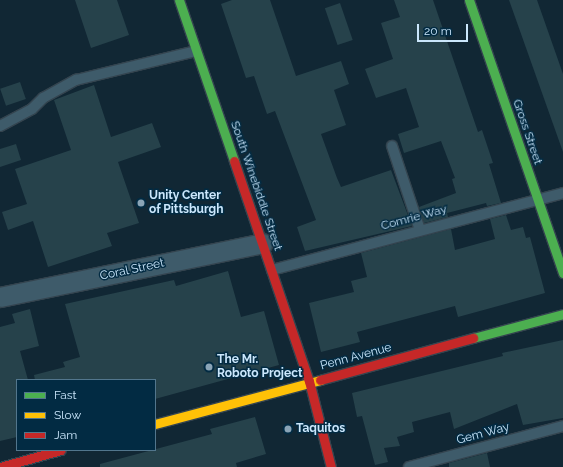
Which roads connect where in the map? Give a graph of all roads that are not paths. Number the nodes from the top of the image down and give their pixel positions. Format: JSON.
{"nodes":[{"id":1,"x":179,"y":0,"type":"edge"},
{"id":2,"x":468,"y":0,"type":"edge"},
{"id":3,"x":196,"y":51,"type":"junction"},
{"id":4,"x":0,"y":126,"type":"edge"},
{"id":5,"x":392,"y":146,"type":"dead end"},
{"id":6,"x":563,"y":193,"type":"edge"},
{"id":7,"x":538,"y":200,"type":"junction"},
{"id":8,"x":420,"y":230,"type":"junction"},
{"id":9,"x":263,"y":243,"type":"junction"},
{"id":10,"x":272,"y":270,"type":"junction"},
{"id":11,"x":563,"y":273,"type":"edge"},
{"id":12,"x":0,"y":297,"type":"edge"},
{"id":13,"x":563,"y":314,"type":"edge"},
{"id":14,"x":309,"y":381,"type":"junction"},
{"id":15,"x":156,"y":424,"type":"edge"},
{"id":16,"x":563,"y":426,"type":"edge"},
{"id":17,"x":57,"y":451,"type":"edge"},
{"id":18,"x":0,"y":467,"type":"edge"},
{"id":19,"x":331,"y":467,"type":"edge"},
{"id":20,"x":409,"y":467,"type":"edge"}],
"edges":[{"from":1,"to":3,"type":"street","name":"South Winebiddle Street"},
{"from":2,"to":7,"type":"street","name":"Gross Street"},
{"from":3,"to":4,"type":"lane"},
{"from":3,"to":9,"type":"street","name":"South Winebiddle Street"},
{"from":5,"to":8,"type":"lane"},
{"from":6,"to":7,"type":"lane","name":"Comrie Way"},
{"from":7,"to":8,"type":"lane","name":"Comrie Way"},
{"from":7,"to":11,"type":"street","name":"Gross Street"},
{"from":8,"to":10,"type":"lane","name":"Comrie Way"},
{"from":9,"to":10,"type":"street","name":"South Winebiddle Street"},
{"from":9,"to":12,"type":"street","name":"Coral Street"},
{"from":10,"to":14,"type":"street","name":"South Winebiddle Street"},
{"from":13,"to":14,"type":"street","name":"Penn Avenue"},
{"from":14,"to":15,"type":"street","name":"Penn Avenue"},
{"from":14,"to":19,"type":"street","name":"South Winebiddle Street"},
{"from":16,"to":20,"type":"lane","name":"Gem Way"},
{"from":17,"to":18,"type":"street"}]}
